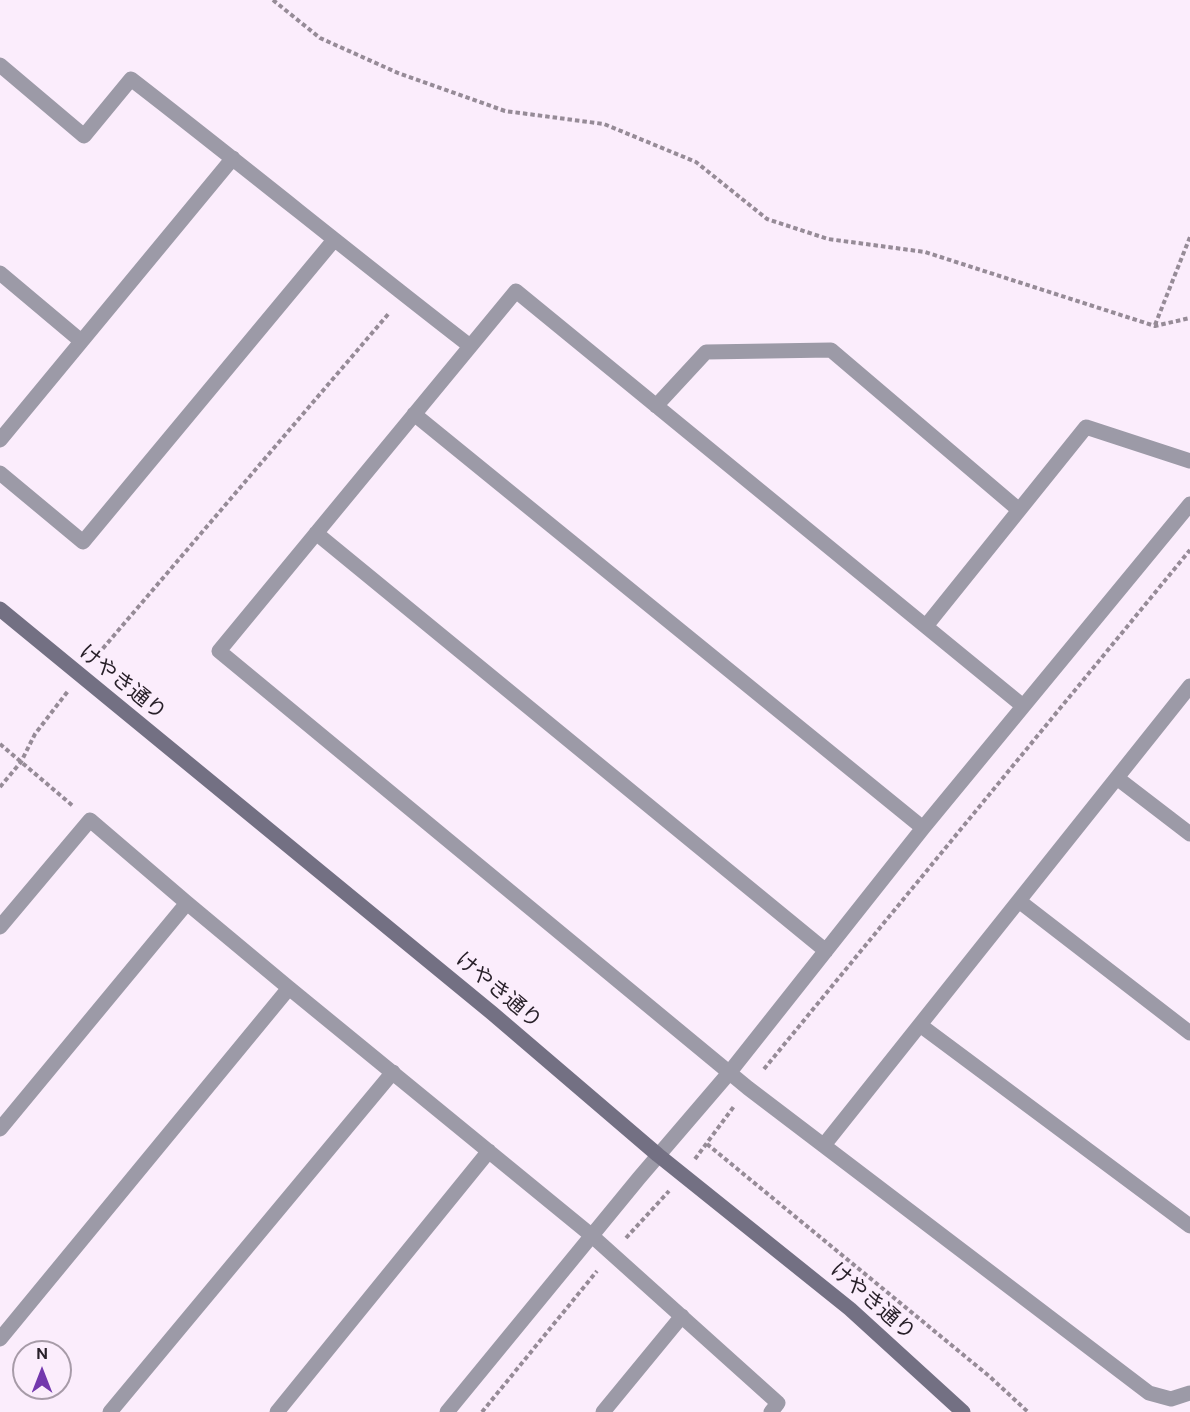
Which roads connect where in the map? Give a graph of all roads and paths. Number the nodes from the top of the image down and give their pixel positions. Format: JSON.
{"nodes":[{"id":1,"x":273,"y":0,"type":"edge"},
{"id":2,"x":0,"y":65,"type":"edge"},
{"id":3,"x":233,"y":158,"type":"junction"},
{"id":4,"x":1190,"y":237,"type":"edge"},
{"id":5,"x":334,"y":240,"type":"junction"},
{"id":6,"x":0,"y":273,"type":"edge"},
{"id":7,"x":404,"y":295,"type":"junction"},
{"id":8,"x":1190,"y":318,"type":"edge"},
{"id":9,"x":1155,"y":326,"type":"junction"},
{"id":10,"x":81,"y":341,"type":"junction"},
{"id":11,"x":470,"y":346,"type":"junction"},
{"id":12,"x":656,"y":406,"type":"junction"},
{"id":13,"x":414,"y":414,"type":"junction"},
{"id":14,"x":0,"y":440,"type":"edge"},
{"id":15,"x":1190,"y":461,"type":"edge"},
{"id":16,"x":0,"y":473,"type":"edge"},
{"id":17,"x":1190,"y":504,"type":"edge"},
{"id":18,"x":1019,"y":510,"type":"junction"},
{"id":19,"x":316,"y":533,"type":"junction"},
{"id":20,"x":1190,"y":550,"type":"edge"},
{"id":21,"x":0,"y":609,"type":"edge"},
{"id":22,"x":926,"y":626,"type":"junction"},
{"id":23,"x":80,"y":676,"type":"junction"},
{"id":24,"x":1190,"y":686,"type":"edge"},
{"id":25,"x":1023,"y":706,"type":"junction"},
{"id":26,"x":0,"y":744,"type":"edge"},
{"id":27,"x":21,"y":762,"type":"junction"},
{"id":28,"x":1117,"y":778,"type":"junction"},
{"id":29,"x":0,"y":787,"type":"edge"},
{"id":30,"x":90,"y":820,"type":"junction"},
{"id":31,"x":923,"y":828,"type":"junction"},
{"id":32,"x":1190,"y":834,"type":"edge"},
{"id":33,"x":1018,"y":902,"type":"junction"},
{"id":34,"x":187,"y":903,"type":"junction"},
{"id":35,"x":0,"y":927,"type":"edge"},
{"id":36,"x":826,"y":951,"type":"junction"},
{"id":37,"x":289,"y":988,"type":"junction"},
{"id":38,"x":920,"y":1025,"type":"junction"},
{"id":39,"x":1190,"y":1033,"type":"edge"},
{"id":40,"x":393,"y":1072,"type":"junction"},
{"id":41,"x":729,"y":1073,"type":"junction"},
{"id":42,"x":748,"y":1088,"type":"junction"},
{"id":43,"x":0,"y":1129,"type":"edge"},
{"id":44,"x":707,"y":1144,"type":"junction"},
{"id":45,"x":824,"y":1145,"type":"junction"},
{"id":46,"x":489,"y":1151,"type":"junction"},
{"id":47,"x":658,"y":1155,"type":"junction"},
{"id":48,"x":684,"y":1175,"type":"junction"},
{"id":49,"x":1190,"y":1226,"type":"edge"},
{"id":50,"x":591,"y":1235,"type":"junction"},
{"id":51,"x":611,"y":1254,"type":"junction"},
{"id":52,"x":682,"y":1316,"type":"junction"},
{"id":53,"x":0,"y":1339,"type":"edge"},
{"id":54,"x":1190,"y":1393,"type":"edge"},
{"id":55,"x":110,"y":1412,"type":"edge"},
{"id":56,"x":278,"y":1412,"type":"edge"},
{"id":57,"x":447,"y":1412,"type":"edge"},
{"id":58,"x":482,"y":1412,"type":"edge"},
{"id":59,"x":603,"y":1412,"type":"edge"},
{"id":60,"x":771,"y":1412,"type":"edge"},
{"id":61,"x":963,"y":1412,"type":"edge"},
{"id":62,"x":1028,"y":1412,"type":"edge"}],
"edges":[{"from":1,"to":9,"type":"path"},
{"from":2,"to":3,"type":"street"},
{"from":3,"to":5,"type":"street"},
{"from":3,"to":10,"type":"street"},
{"from":4,"to":9,"type":"path"},
{"from":5,"to":7,"type":"street"},
{"from":5,"to":16,"type":"street"},
{"from":6,"to":10,"type":"street"},
{"from":7,"to":11,"type":"street"},
{"from":7,"to":23,"type":"path"},
{"from":8,"to":9,"type":"path"},
{"from":10,"to":14,"type":"street"},
{"from":11,"to":12,"type":"street"},
{"from":11,"to":13,"type":"street"},
{"from":12,"to":18,"type":"street"},
{"from":12,"to":22,"type":"street"},
{"from":13,"to":19,"type":"street"},
{"from":13,"to":31,"type":"street"},
{"from":15,"to":18,"type":"street"},
{"from":17,"to":25,"type":"street"},
{"from":18,"to":22,"type":"street"},
{"from":19,"to":36,"type":"street"},
{"from":19,"to":41,"type":"street"},
{"from":20,"to":42,"type":"path"},
{"from":21,"to":23,"type":"street","name":"けやき通り"},
{"from":22,"to":25,"type":"street"},
{"from":23,"to":27,"type":"path"},
{"from":23,"to":47,"type":"street","name":"けやき通り"},
{"from":24,"to":28,"type":"street"},
{"from":25,"to":31,"type":"street"},
{"from":26,"to":27,"type":"path"},
{"from":27,"to":29,"type":"path"},
{"from":27,"to":30,"type":"path"},
{"from":28,"to":32,"type":"street"},
{"from":28,"to":33,"type":"street"},
{"from":30,"to":34,"type":"street"},
{"from":30,"to":35,"type":"street"},
{"from":31,"to":36,"type":"street"},
{"from":33,"to":38,"type":"street"},
{"from":33,"to":39,"type":"street"},
{"from":34,"to":37,"type":"street"},
{"from":34,"to":43,"type":"street"},
{"from":36,"to":41,"type":"street"},
{"from":37,"to":40,"type":"street"},
{"from":37,"to":53,"type":"street"},
{"from":38,"to":45,"type":"street"},
{"from":38,"to":49,"type":"street"},
{"from":40,"to":46,"type":"street"},
{"from":40,"to":55,"type":"street"},
{"from":41,"to":42,"type":"street"},
{"from":41,"to":47,"type":"street"},
{"from":42,"to":44,"type":"path"},
{"from":42,"to":45,"type":"street"},
{"from":44,"to":48,"type":"path"},
{"from":44,"to":62,"type":"path"},
{"from":45,"to":54,"type":"street"},
{"from":46,"to":50,"type":"street"},
{"from":46,"to":56,"type":"street"},
{"from":47,"to":48,"type":"street","name":"けやき通り"},
{"from":47,"to":50,"type":"street"},
{"from":48,"to":51,"type":"path"},
{"from":48,"to":61,"type":"street","name":"けやき通り"},
{"from":50,"to":51,"type":"street"},
{"from":50,"to":57,"type":"street"},
{"from":51,"to":52,"type":"street"},
{"from":51,"to":58,"type":"path"},
{"from":52,"to":59,"type":"street"},
{"from":52,"to":60,"type":"street"}]}
